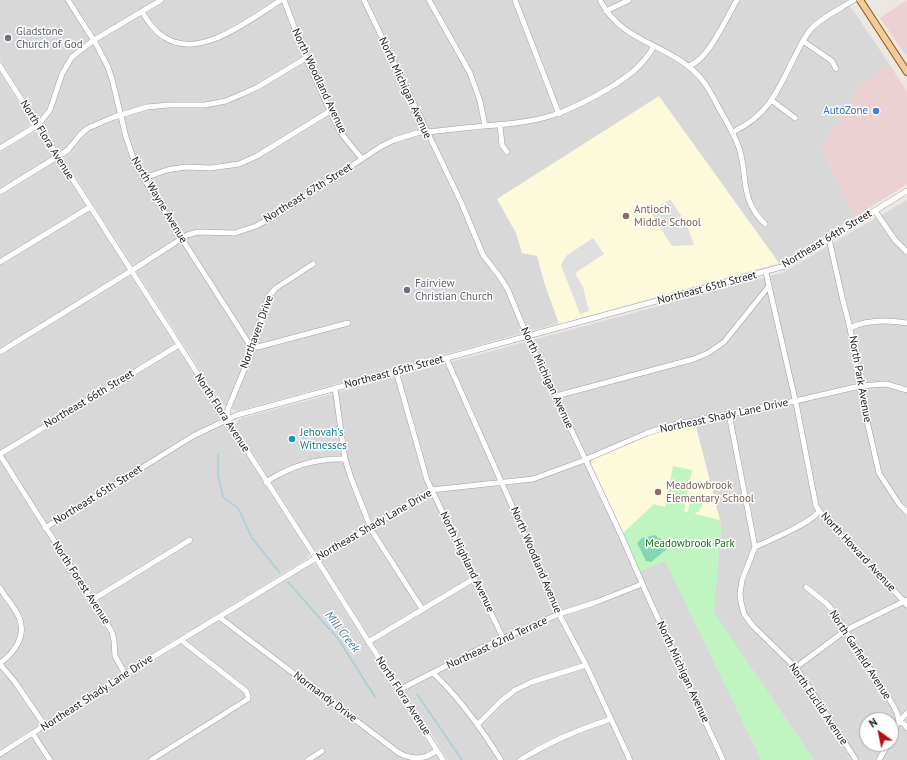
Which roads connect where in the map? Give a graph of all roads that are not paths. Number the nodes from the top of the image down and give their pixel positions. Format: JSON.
{"nodes":[{"id":1,"x":68,"y":0,"type":"edge"},
{"id":2,"x":161,"y":0,"type":"edge"},
{"id":3,"x":281,"y":0,"type":"edge"},
{"id":4,"x":284,"y":0,"type":"edge"},
{"id":5,"x":364,"y":0,"type":"edge"},
{"id":6,"x":429,"y":0,"type":"edge"},
{"id":7,"x":515,"y":0,"type":"edge"},
{"id":8,"x":600,"y":0,"type":"edge"},
{"id":9,"x":629,"y":0,"type":"edge"},
{"id":10,"x":737,"y":0,"type":"edge"},
{"id":11,"x":854,"y":0,"type":"edge"},
{"id":12,"x":860,"y":0,"type":"edge"},
{"id":13,"x":606,"y":11,"type":"junction"},
{"id":14,"x":142,"y":12,"type":"junction"},
{"id":15,"x":94,"y":40,"type":"junction"},
{"id":16,"x":803,"y":41,"type":"junction"},
{"id":17,"x":654,"y":46,"type":"junction"},
{"id":18,"x":306,"y":58,"type":"junction"},
{"id":19,"x":0,"y":66,"type":"edge"},
{"id":20,"x":689,"y":66,"type":"junction"},
{"id":21,"x":836,"y":69,"type":"dead end"},
{"id":22,"x":907,"y":72,"type":"edge"},
{"id":23,"x":772,"y":100,"type":"junction"},
{"id":24,"x":330,"y":111,"type":"junction"},
{"id":25,"x":121,"y":114,"type":"junction"},
{"id":26,"x":559,"y":114,"type":"junction"},
{"id":27,"x":795,"y":118,"type":"dead end"},
{"id":28,"x":38,"y":125,"type":"junction"},
{"id":29,"x":500,"y":125,"type":"junction"},
{"id":30,"x":485,"y":126,"type":"junction"},
{"id":31,"x":426,"y":132,"type":"junction"},
{"id":32,"x":733,"y":132,"type":"junction"},
{"id":33,"x":0,"y":148,"type":"edge"},
{"id":34,"x":506,"y":152,"type":"dead end"},
{"id":35,"x":58,"y":156,"type":"junction"},
{"id":36,"x":362,"y":159,"type":"junction"},
{"id":37,"x":144,"y":178,"type":"junction"},
{"id":38,"x":907,"y":191,"type":"edge"},
{"id":39,"x":0,"y":192,"type":"edge"},
{"id":40,"x":90,"y":207,"type":"junction"},
{"id":41,"x":875,"y":211,"type":"junction"},
{"id":42,"x":765,"y":224,"type":"dead end"},
{"id":43,"x":183,"y":238,"type":"junction"},
{"id":44,"x":829,"y":239,"type":"junction"},
{"id":45,"x":907,"y":252,"type":"edge"},
{"id":46,"x":0,"y":262,"type":"edge"},
{"id":47,"x":313,"y":264,"type":"dead end"},
{"id":48,"x":132,"y":271,"type":"junction"},
{"id":49,"x":766,"y":272,"type":"junction"},
{"id":50,"x":769,"y":286,"type":"junction"},
{"id":51,"x":348,"y":323,"type":"dead end"},
{"id":52,"x":907,"y":323,"type":"edge"},
{"id":53,"x":850,"y":328,"type":"junction"},
{"id":54,"x":527,"y":336,"type":"junction"},
{"id":55,"x":178,"y":345,"type":"junction"},
{"id":56,"x":254,"y":346,"type":"junction"},
{"id":57,"x":0,"y":352,"type":"edge"},
{"id":58,"x":446,"y":358,"type":"junction"},
{"id":59,"x":396,"y":371,"type":"junction"},
{"id":60,"x":860,"y":386,"type":"junction"},
{"id":61,"x":335,"y":388,"type":"junction"},
{"id":62,"x":907,"y":390,"type":"edge"},
{"id":63,"x":556,"y":396,"type":"junction"},
{"id":64,"x":795,"y":401,"type":"junction"},
{"id":65,"x":729,"y":414,"type":"junction"},
{"id":66,"x":227,"y":420,"type":"junction"},
{"id":67,"x":0,"y":454,"type":"edge"},
{"id":68,"x":346,"y":459,"type":"junction"},
{"id":69,"x":585,"y":460,"type":"junction"},
{"id":70,"x":266,"y":482,"type":"junction"},
{"id":71,"x":502,"y":482,"type":"junction"},
{"id":72,"x":431,"y":490,"type":"junction"},
{"id":73,"x":819,"y":511,"type":"junction"},
{"id":74,"x":907,"y":512,"type":"edge"},
{"id":75,"x":45,"y":528,"type":"junction"},
{"id":76,"x":371,"y":528,"type":"junction"},
{"id":77,"x":190,"y":540,"type":"dead end"},
{"id":78,"x":755,"y":547,"type":"junction"},
{"id":79,"x":316,"y":558,"type":"junction"},
{"id":80,"x":475,"y":578,"type":"junction"},
{"id":81,"x":642,"y":584,"type":"junction"},
{"id":82,"x":806,"y":587,"type":"dead end"},
{"id":83,"x":0,"y":588,"type":"edge"},
{"id":84,"x":92,"y":600,"type":"junction"},
{"id":85,"x":906,"y":602,"type":"edge"},
{"id":86,"x":422,"y":609,"type":"junction"},
{"id":87,"x":559,"y":614,"type":"junction"},
{"id":88,"x":219,"y":617,"type":"junction"},
{"id":89,"x":846,"y":630,"type":"junction"},
{"id":90,"x":503,"y":638,"type":"junction"},
{"id":91,"x":181,"y":640,"type":"junction"},
{"id":92,"x":368,"y":642,"type":"junction"},
{"id":93,"x":0,"y":663,"type":"edge"},
{"id":94,"x":586,"y":665,"type":"junction"},
{"id":95,"x":796,"y":668,"type":"junction"},
{"id":96,"x":432,"y":673,"type":"junction"},
{"id":97,"x":125,"y":674,"type":"junction"},
{"id":98,"x":398,"y":690,"type":"junction"},
{"id":99,"x":896,"y":712,"type":"edge"},
{"id":100,"x":907,"y":713,"type":"edge"},
{"id":101,"x":611,"y":719,"type":"junction"},
{"id":102,"x":899,"y":721,"type":"joint"},
{"id":103,"x":478,"y":724,"type":"junction"},
{"id":104,"x":44,"y":726,"type":"junction"},
{"id":105,"x":907,"y":728,"type":"edge"},
{"id":106,"x":33,"y":734,"type":"junction"},
{"id":107,"x":437,"y":750,"type":"junction"},
{"id":108,"x":322,"y":751,"type":"dead end"},
{"id":109,"x":0,"y":754,"type":"edge"},
{"id":110,"x":50,"y":760,"type":"edge"},
{"id":111,"x":151,"y":760,"type":"edge"},
{"id":112,"x":308,"y":760,"type":"edge"},
{"id":113,"x":443,"y":760,"type":"edge"},
{"id":114,"x":501,"y":760,"type":"edge"},
{"id":115,"x":520,"y":760,"type":"edge"},
{"id":116,"x":630,"y":760,"type":"edge"},
{"id":117,"x":723,"y":760,"type":"edge"},
{"id":118,"x":856,"y":760,"type":"edge"}],
"edges":[{"from":1,"to":15,"type":"street","name":"North Wayne Avenue"},
{"from":2,"to":14,"type":"street"},
{"from":3,"to":14,"type":"street"},
{"from":4,"to":18,"type":"street","name":"North Woodland Avenue"},
{"from":5,"to":31,"type":"street","name":"North Michigan Avenue"},
{"from":6,"to":30,"type":"street"},
{"from":7,"to":26,"type":"street"},
{"from":8,"to":13,"type":"street"},
{"from":9,"to":13,"type":"street"},
{"from":10,"to":20,"type":"street"},
{"from":11,"to":16,"type":"street"},
{"from":12,"to":22,"type":"main road"},
{"from":13,"to":17,"type":"street"},
{"from":14,"to":15,"type":"street"},
{"from":15,"to":25,"type":"street","name":"North Wayne Avenue"},
{"from":15,"to":28,"type":"street"},
{"from":16,"to":21,"type":"street"},
{"from":16,"to":23,"type":"street"},
{"from":17,"to":20,"type":"street"},
{"from":17,"to":26,"type":"street","name":"Northeast 67th Street"},
{"from":18,"to":24,"type":"street","name":"North Woodland Avenue"},
{"from":18,"to":25,"type":"street"},
{"from":19,"to":28,"type":"street","name":"North Flora Avenue"},
{"from":20,"to":32,"type":"street"},
{"from":23,"to":27,"type":"street"},
{"from":23,"to":32,"type":"street"},
{"from":24,"to":36,"type":"street","name":"North Woodland Avenue"},
{"from":24,"to":37,"type":"street"},
{"from":25,"to":35,"type":"street"},
{"from":25,"to":37,"type":"street","name":"North Wayne Avenue"},
{"from":26,"to":29,"type":"street","name":"Northeast 67th Street"},
{"from":28,"to":33,"type":"street"},
{"from":28,"to":35,"type":"street","name":"North Flora Avenue"},
{"from":29,"to":30,"type":"street","name":"Northeast 67th Street"},
{"from":29,"to":34,"type":"street"},
{"from":30,"to":31,"type":"street","name":"Northeast 67th Street"},
{"from":31,"to":36,"type":"street","name":"Northeast 67th Street"},
{"from":31,"to":54,"type":"street","name":"North Michigan Avenue"},
{"from":32,"to":42,"type":"street"},
{"from":35,"to":39,"type":"street"},
{"from":35,"to":40,"type":"street","name":"North Flora Avenue"},
{"from":36,"to":43,"type":"street","name":"Northeast 67th Street"},
{"from":37,"to":43,"type":"street","name":"North Wayne Avenue"},
{"from":38,"to":41,"type":"street","name":"Northeast 64th Street"},
{"from":40,"to":46,"type":"street"},
{"from":40,"to":48,"type":"street","name":"North Flora Avenue"},
{"from":41,"to":44,"type":"street","name":"Northeast 64th Street"},
{"from":41,"to":45,"type":"street"},
{"from":43,"to":48,"type":"street","name":"Northeast 67th Street"},
{"from":43,"to":56,"type":"street","name":"North Wayne Avenue"},
{"from":44,"to":49,"type":"street","name":"Northeast 64th Street"},
{"from":44,"to":53,"type":"street","name":"North Park Avenue"},
{"from":47,"to":56,"type":"street","name":"Northaven Drive"},
{"from":48,"to":55,"type":"street","name":"North Flora Avenue"},
{"from":48,"to":57,"type":"street","name":"Northeast 67th Street"},
{"from":49,"to":50,"type":"street"},
{"from":49,"to":54,"type":"street","name":"Northeast 65th Street"},
{"from":50,"to":63,"type":"street"},
{"from":50,"to":64,"type":"street","name":"North Howard Avenue"},
{"from":51,"to":56,"type":"street"},
{"from":52,"to":53,"type":"street"},
{"from":53,"to":60,"type":"street","name":"North Park Avenue"},
{"from":54,"to":58,"type":"street","name":"Northeast 65th Street"},
{"from":54,"to":63,"type":"street","name":"North Michigan Avenue"},
{"from":55,"to":66,"type":"street","name":"North Flora Avenue"},
{"from":55,"to":67,"type":"street","name":"Northeast 66th Street"},
{"from":56,"to":66,"type":"street","name":"Northaven Drive"},
{"from":58,"to":59,"type":"street","name":"Northeast 65th Street"},
{"from":58,"to":71,"type":"street","name":"North Woodland Avenue"},
{"from":59,"to":61,"type":"street","name":"Northeast 65th Street"},
{"from":59,"to":72,"type":"street","name":"North Highland Avenue"},
{"from":60,"to":62,"type":"street","name":"Northeast Shady Lane Drive"},
{"from":60,"to":64,"type":"street","name":"Northeast Shady Lane Drive"},
{"from":60,"to":74,"type":"street","name":"North Park Avenue"},
{"from":61,"to":66,"type":"street","name":"Northeast 65th Street"},
{"from":61,"to":68,"type":"street"},
{"from":63,"to":69,"type":"street","name":"North Michigan Avenue"},
{"from":64,"to":65,"type":"street","name":"Northeast Shady Lane Drive"},
{"from":64,"to":73,"type":"street","name":"North Howard Avenue"},
{"from":65,"to":69,"type":"street","name":"Northeast Shady Lane Drive"},
{"from":65,"to":78,"type":"street"},
{"from":66,"to":70,"type":"street","name":"North Flora Avenue"},
{"from":66,"to":75,"type":"street","name":"Northeast 65th Street"},
{"from":67,"to":75,"type":"street","name":"North Forest Avenue"},
{"from":68,"to":70,"type":"street"},
{"from":68,"to":76,"type":"street"},
{"from":69,"to":71,"type":"street","name":"Northeast Shady Lane Drive"},
{"from":69,"to":81,"type":"street","name":"North Michigan Avenue"},
{"from":70,"to":79,"type":"street","name":"North Flora Avenue"},
{"from":71,"to":72,"type":"street","name":"Northeast Shady Lane Drive"},
{"from":71,"to":87,"type":"street","name":"North Woodland Avenue"},
{"from":72,"to":76,"type":"street","name":"Northeast Shady Lane Drive"},
{"from":72,"to":80,"type":"street","name":"North Highland Avenue"},
{"from":73,"to":78,"type":"street"},
{"from":73,"to":85,"type":"street","name":"North Howard Avenue"},
{"from":75,"to":84,"type":"street","name":"North Forest Avenue"},
{"from":76,"to":79,"type":"street","name":"Northeast Shady Lane Drive"},
{"from":76,"to":86,"type":"street"},
{"from":77,"to":84,"type":"street"},
{"from":78,"to":95,"type":"street","name":"North Euclid Avenue"},
{"from":79,"to":88,"type":"street","name":"Northeast Shady Lane Drive"},
{"from":79,"to":92,"type":"street","name":"North Flora Avenue"},
{"from":80,"to":86,"type":"street"},
{"from":80,"to":90,"type":"street","name":"North Highland Avenue"},
{"from":81,"to":87,"type":"street","name":"Northeast 62nd Terrace"},
{"from":81,"to":117,"type":"street","name":"North Michigan Avenue"},
{"from":82,"to":89,"type":"street","name":"North Garfield Avenue"},
{"from":83,"to":93,"type":"street"},
{"from":84,"to":97,"type":"street","name":"North Forest Avenue"},
{"from":85,"to":89,"type":"street"},
{"from":86,"to":92,"type":"street"},
{"from":87,"to":90,"type":"street","name":"Northeast 62nd Terrace"},
{"from":87,"to":94,"type":"street","name":"North Woodland Avenue"},
{"from":88,"to":91,"type":"street","name":"Northeast Shady Lane Drive"},
{"from":88,"to":107,"type":"street","name":"Normandy Drive"},
{"from":89,"to":95,"type":"street"},
{"from":89,"to":99,"type":"street","name":"North Garfield Avenue"},
{"from":90,"to":96,"type":"street","name":"Northeast 62nd Terrace"},
{"from":91,"to":97,"type":"street","name":"Northeast Shady Lane Drive"},
{"from":91,"to":111,"type":"street"},
{"from":92,"to":98,"type":"street","name":"North Flora Avenue"},
{"from":93,"to":104,"type":"street"},
{"from":94,"to":101,"type":"street","name":"North Woodland Avenue"},
{"from":94,"to":103,"type":"street"},
{"from":95,"to":118,"type":"street","name":"North Euclid Avenue"},
{"from":96,"to":98,"type":"street","name":"Northeast 62nd Terrace"},
{"from":96,"to":103,"type":"street"},
{"from":97,"to":104,"type":"street","name":"Northeast Shady Lane Drive"},
{"from":98,"to":107,"type":"street","name":"North Flora Avenue"},
{"from":100,"to":102,"type":"street"},
{"from":101,"to":115,"type":"street"},
{"from":101,"to":116,"type":"street","name":"North Woodland Avenue"},
{"from":102,"to":105,"type":"street","name":"North Garfield Avenue"},
{"from":103,"to":114,"type":"street"},
{"from":104,"to":106,"type":"street","name":"Northeast Shady Lane Drive"},
{"from":106,"to":109,"type":"street","name":"Northeast Shady Lane Drive"},
{"from":106,"to":110,"type":"street"},
{"from":107,"to":113,"type":"street","name":"North Flora Avenue"},
{"from":108,"to":112,"type":"street"}]}
